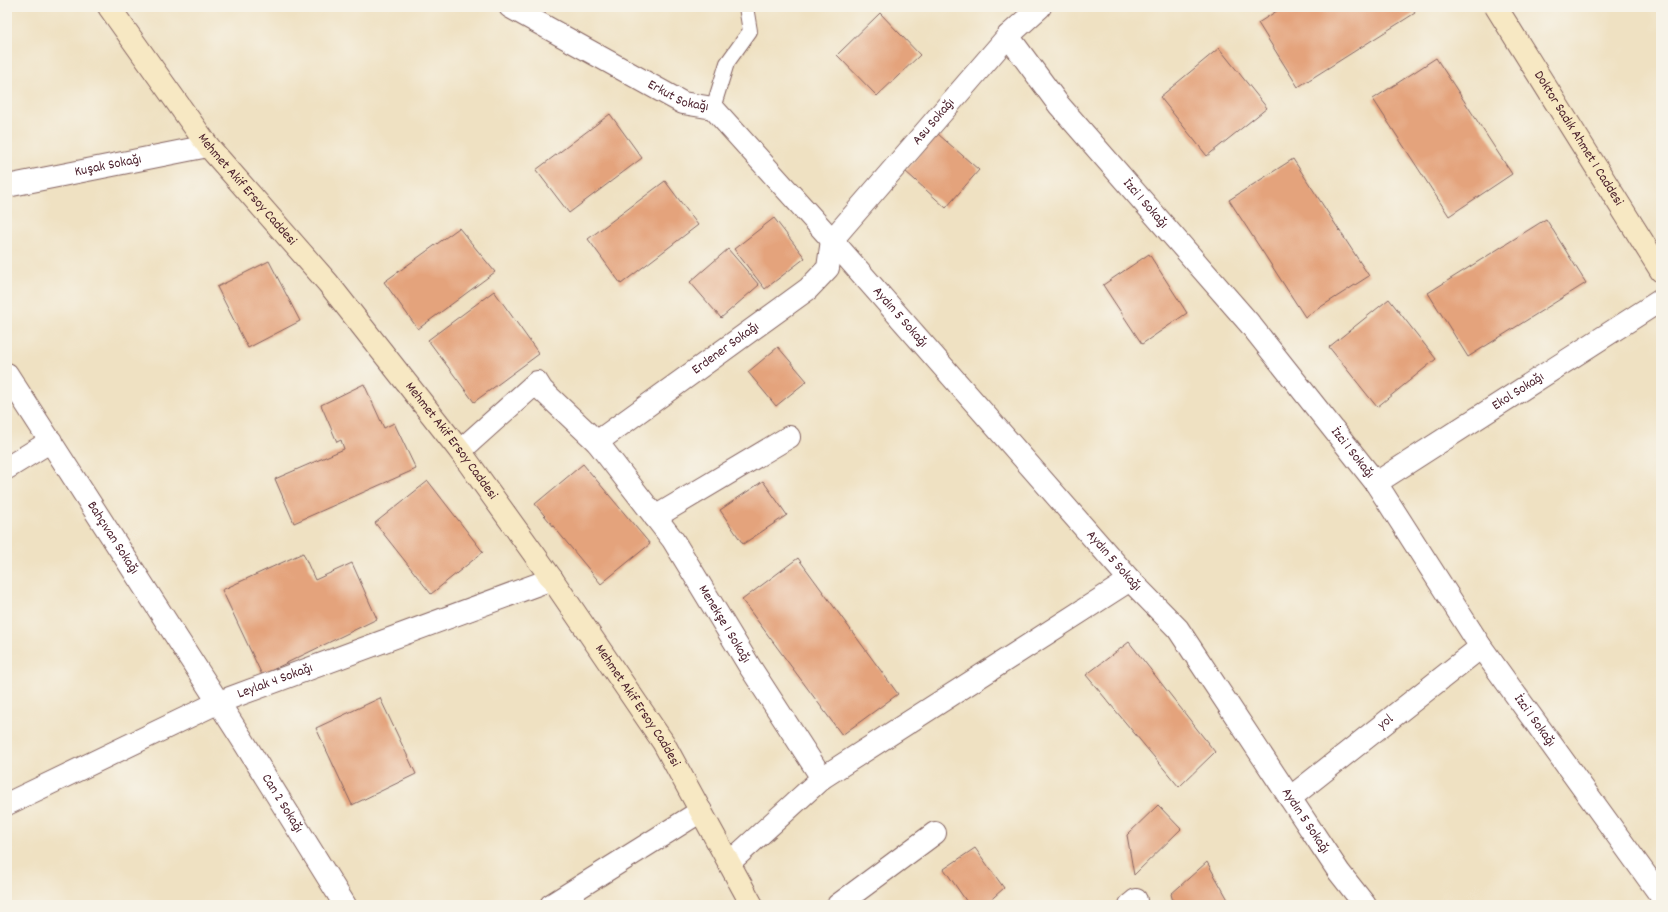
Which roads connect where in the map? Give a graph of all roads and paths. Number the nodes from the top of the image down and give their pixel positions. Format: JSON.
{"nodes":[{"id":1,"x":108,"y":7,"type":"edge"},
{"id":2,"x":510,"y":7,"type":"edge"},
{"id":3,"x":746,"y":7,"type":"edge"},
{"id":4,"x":1040,"y":7,"type":"edge"},
{"id":5,"x":1496,"y":7,"type":"edge"},
{"id":6,"x":1008,"y":36,"type":"junction"},
{"id":7,"x":713,"y":108,"type":"junction"},
{"id":8,"x":208,"y":146,"type":"junction"},
{"id":9,"x":7,"y":186,"type":"edge"},
{"id":10,"x":832,"y":240,"type":"junction"},
{"id":11,"x":1661,"y":271,"type":"edge"},
{"id":12,"x":1661,"y":300,"type":"edge"},
{"id":13,"x":7,"y":374,"type":"edge"},
{"id":14,"x":789,"y":437,"type":"dead end"},
{"id":15,"x":51,"y":441,"type":"junction"},
{"id":16,"x":597,"y":442,"type":"junction"},
{"id":17,"x":460,"y":451,"type":"junction"},
{"id":18,"x":7,"y":468,"type":"edge"},
{"id":19,"x":1376,"y":483,"type":"junction"},
{"id":20,"x":655,"y":517,"type":"junction"},
{"id":21,"x":552,"y":579,"type":"junction"},
{"id":22,"x":1130,"y":580,"type":"junction"},
{"id":23,"x":1481,"y":647,"type":"junction"},
{"id":24,"x":219,"y":702,"type":"junction"},
{"id":25,"x":822,"y":778,"type":"junction"},
{"id":26,"x":1290,"y":798,"type":"junction"},
{"id":27,"x":7,"y":804,"type":"edge"},
{"id":28,"x":701,"y":811,"type":"junction"},
{"id":29,"x":935,"y":833,"type":"dead end"},
{"id":30,"x":729,"y":863,"type":"junction"},
{"id":31,"x":1661,"y":896,"type":"edge"},
{"id":32,"x":345,"y":905,"type":"edge"},
{"id":33,"x":551,"y":905,"type":"edge"},
{"id":34,"x":752,"y":905,"type":"edge"},
{"id":35,"x":838,"y":905,"type":"edge"},
{"id":36,"x":1365,"y":905,"type":"edge"}],
"edges":[{"from":1,"to":8,"type":"street","name":"Mehmet Akif Ersoy Caddesi"},
{"from":2,"to":7,"type":"street","name":"Erkut Sokağı"},
{"from":3,"to":7,"type":"lane"},
{"from":4,"to":6,"type":"street","name":"Asu Sokağı"},
{"from":5,"to":11,"type":"street","name":"Doktor Sadık Ahmet 1 Caddesi"},
{"from":6,"to":10,"type":"street","name":"Asu Sokağı"},
{"from":6,"to":19,"type":"street","name":"İzci 1 Sokağı"},
{"from":7,"to":10,"type":"street","name":"Erkut Sokağı"},
{"from":8,"to":9,"type":"street","name":"Kuşak Sokağı"},
{"from":8,"to":17,"type":"street","name":"Mehmet Akif Ersoy Caddesi"},
{"from":10,"to":16,"type":"street","name":"Erdener Sokağı"},
{"from":10,"to":22,"type":"street","name":"Aydın 5 Sokağı"},
{"from":12,"to":19,"type":"street","name":"Ekol Sokağı"},
{"from":13,"to":15,"type":"street","name":"Bahçıvan Sokağı"},
{"from":14,"to":20,"type":"street"},
{"from":15,"to":18,"type":"street"},
{"from":15,"to":24,"type":"street","name":"Bahçıvan Sokağı"},
{"from":16,"to":17,"type":"street","name":"Menekşe 1 Sokağı"},
{"from":16,"to":20,"type":"street","name":"Menekşe 1 Sokağı"},
{"from":17,"to":21,"type":"street","name":"Mehmet Akif Ersoy Caddesi"},
{"from":19,"to":23,"type":"street","name":"İzci 1 Sokağı"},
{"from":20,"to":25,"type":"street","name":"Menekşe 1 Sokağı"},
{"from":21,"to":24,"type":"street","name":"Leylak 4 Sokağı"},
{"from":21,"to":28,"type":"street","name":"Mehmet Akif Ersoy Caddesi"},
{"from":22,"to":25,"type":"street"},
{"from":22,"to":26,"type":"street","name":"Aydın 5 Sokağı"},
{"from":23,"to":26,"type":"street","name":"yol"},
{"from":23,"to":31,"type":"street","name":"İzci 1 Sokağı"},
{"from":24,"to":27,"type":"street","name":"Leylak 4 Sokağı"},
{"from":24,"to":32,"type":"street","name":"Can 2 Sokağı"},
{"from":25,"to":30,"type":"street"},
{"from":26,"to":36,"type":"street","name":"Aydın 5 Sokağı"},
{"from":28,"to":30,"type":"street","name":"Mehmet Akif Ersoy Caddesi"},
{"from":28,"to":33,"type":"street"},
{"from":29,"to":35,"type":"street"},
{"from":30,"to":34,"type":"street","name":"Mehmet Akif Ersoy Caddesi"}]}
